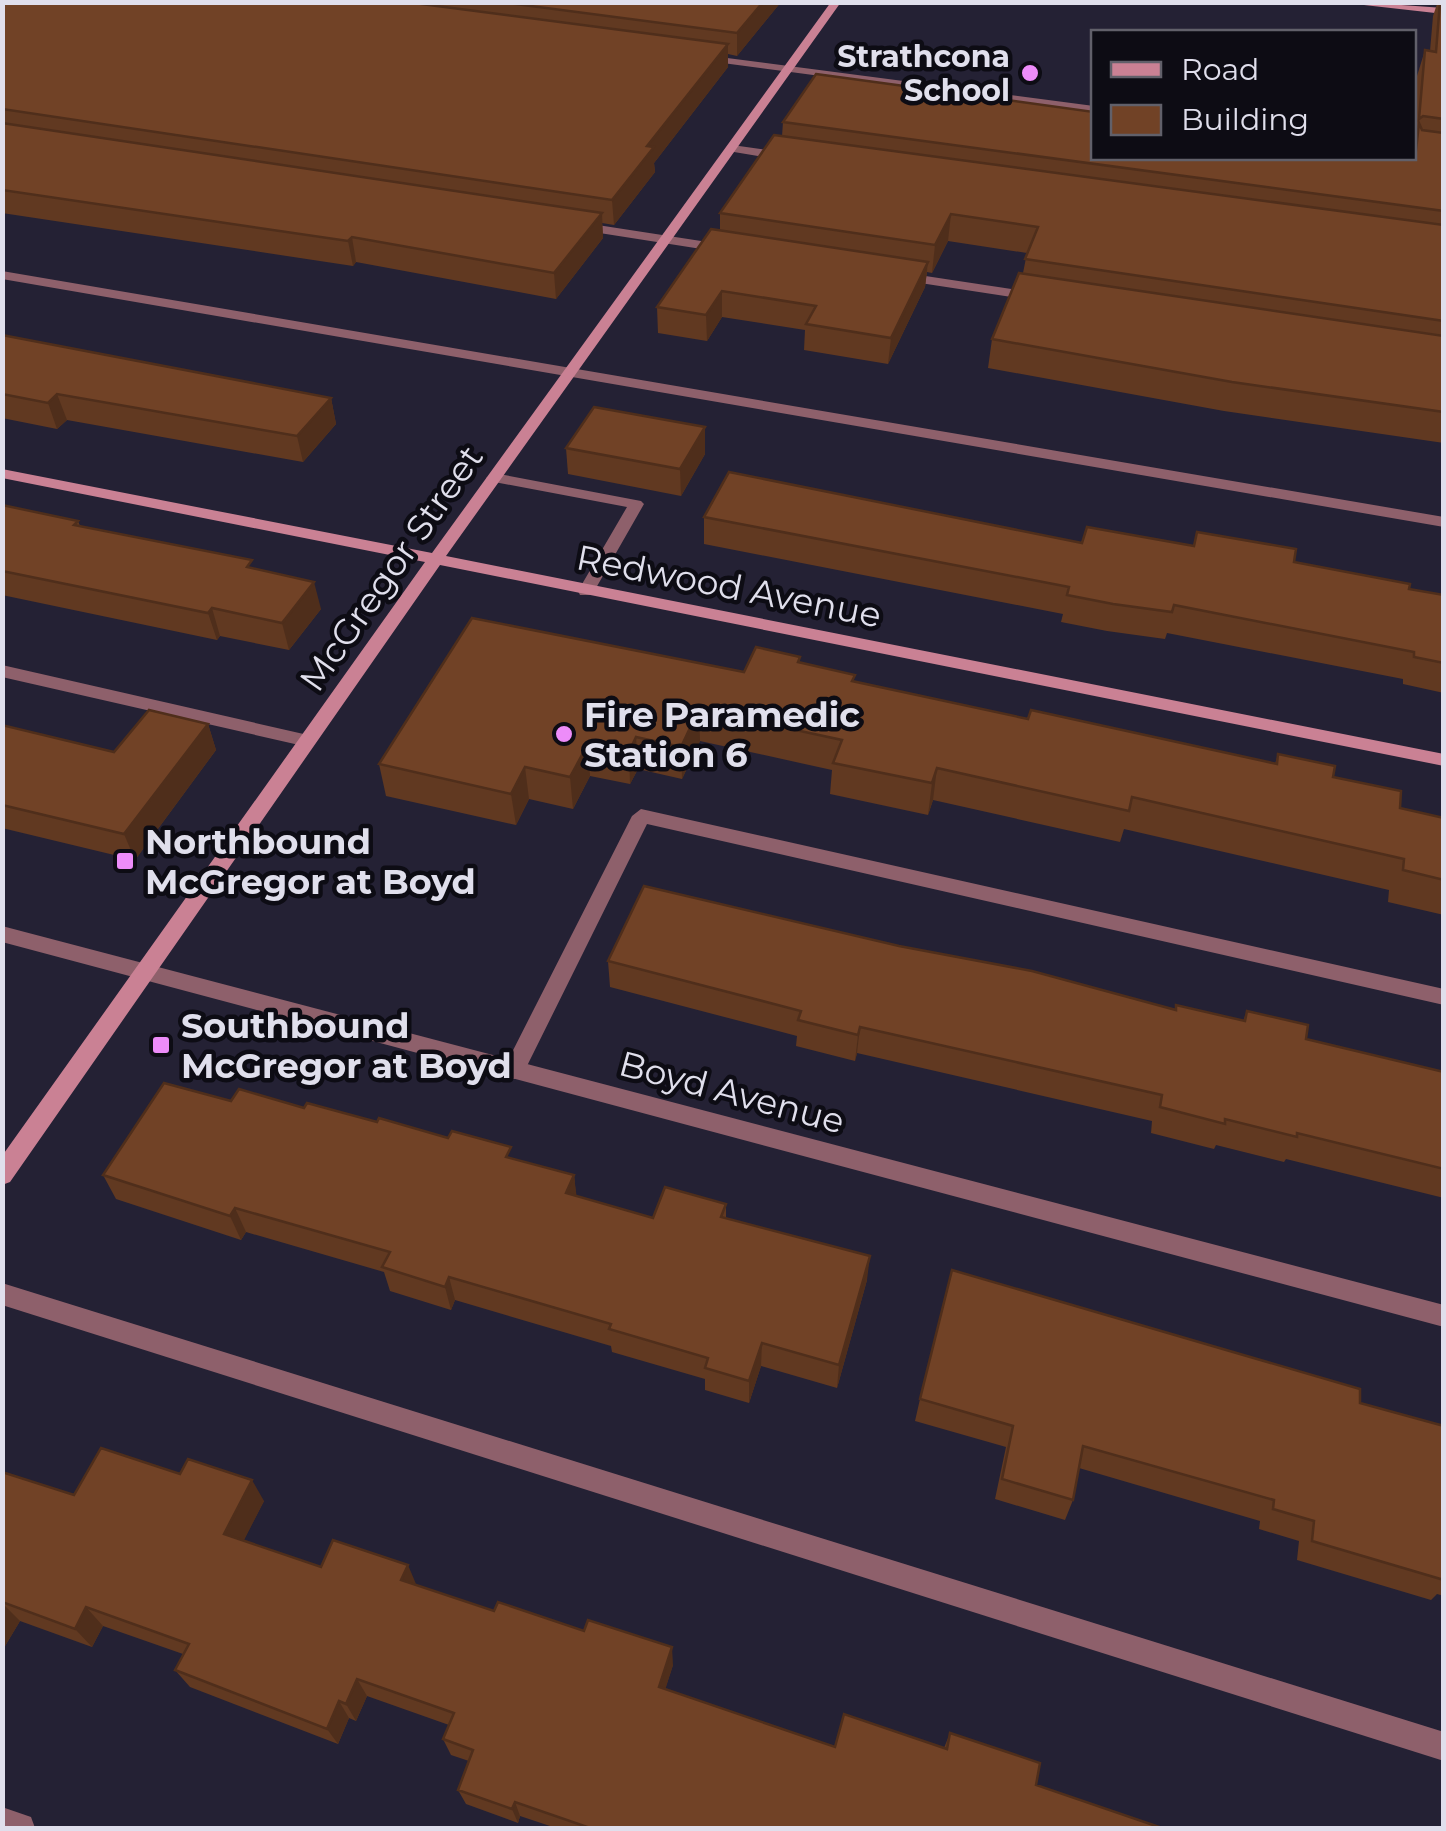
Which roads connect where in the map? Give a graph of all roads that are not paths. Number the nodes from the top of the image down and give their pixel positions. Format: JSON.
{"nodes":[{"id":1,"x":836,"y":2,"type":"edge"},
{"id":2,"x":1364,"y":2,"type":"edge"},
{"id":3,"x":1444,"y":12,"type":"edge"},
{"id":4,"x":687,"y":56,"type":"edge"},
{"id":5,"x":790,"y":69,"type":"junction"},
{"id":6,"x":1091,"y":109,"type":"edge"},
{"id":7,"x":732,"y":149,"type":"junction"},
{"id":8,"x":811,"y":160,"type":"edge"},
{"id":9,"x":571,"y":225,"type":"edge"},
{"id":10,"x":667,"y":240,"type":"junction"},
{"id":11,"x":750,"y":253,"type":"edge"},
{"id":12,"x":884,"y":273,"type":"edge"},
{"id":13,"x":2,"y":275,"type":"edge"},
{"id":14,"x":1058,"y":300,"type":"edge"},
{"id":15,"x":572,"y":371,"type":"junction"},
{"id":16,"x":2,"y":473,"type":"edge"},
{"id":17,"x":494,"y":478,"type":"junction"},
{"id":18,"x":1444,"y":522,"type":"edge"},
{"id":19,"x":435,"y":560,"type":"junction"},
{"id":20,"x":586,"y":591,"type":"junction"},
{"id":21,"x":2,"y":671,"type":"edge"},
{"id":22,"x":308,"y":741,"type":"junction"},
{"id":23,"x":1444,"y":760,"type":"edge"},
{"id":24,"x":2,"y":934,"type":"edge"},
{"id":25,"x":146,"y":972,"type":"junction"},
{"id":26,"x":1444,"y":997,"type":"edge"},
{"id":27,"x":514,"y":1070,"type":"junction"},
{"id":28,"x":2,"y":1176,"type":"edge"},
{"id":29,"x":2,"y":1294,"type":"edge"},
{"id":30,"x":1444,"y":1316,"type":"edge"},
{"id":31,"x":1444,"y":1747,"type":"edge"},
{"id":32,"x":2,"y":1822,"type":"edge"},
{"id":33,"x":20,"y":1828,"type":"edge"}],
"edges":[{"from":1,"to":5,"type":"main road","name":"McGregor Street"},
{"from":2,"to":3,"type":"main road"},
{"from":4,"to":5,"type":"street"},
{"from":5,"to":6,"type":"street"},
{"from":5,"to":7,"type":"main road","name":"McGregor Street"},
{"from":7,"to":8,"type":"street"},
{"from":7,"to":10,"type":"main road","name":"McGregor Street"},
{"from":9,"to":10,"type":"street"},
{"from":10,"to":11,"type":"street"},
{"from":10,"to":15,"type":"main road","name":"McGregor Street"},
{"from":12,"to":14,"type":"street"},
{"from":13,"to":15,"type":"street"},
{"from":15,"to":17,"type":"main road","name":"McGregor Street"},
{"from":15,"to":18,"type":"street"},
{"from":16,"to":19,"type":"main road","name":"Redwood Avenue"},
{"from":17,"to":19,"type":"main road","name":"McGregor Street"},
{"from":17,"to":20,"type":"street"},
{"from":19,"to":20,"type":"main road","name":"Redwood Avenue"},
{"from":19,"to":22,"type":"main road","name":"McGregor Street"},
{"from":20,"to":23,"type":"main road","name":"Redwood Avenue"},
{"from":21,"to":22,"type":"street"},
{"from":22,"to":25,"type":"main road","name":"McGregor Street"},
{"from":24,"to":25,"type":"street","name":"Boyd Avenue"},
{"from":25,"to":27,"type":"street","name":"Boyd Avenue"},
{"from":25,"to":28,"type":"main road","name":"McGregor Street"},
{"from":26,"to":27,"type":"street"},
{"from":27,"to":30,"type":"street","name":"Boyd Avenue"},
{"from":29,"to":31,"type":"street"},
{"from":32,"to":33,"type":"street"}]}
